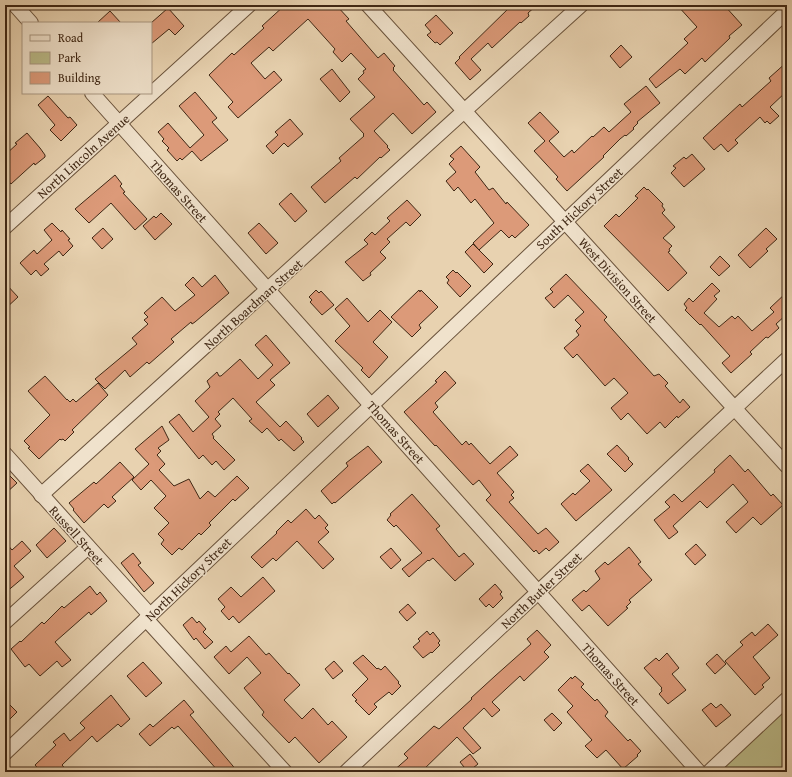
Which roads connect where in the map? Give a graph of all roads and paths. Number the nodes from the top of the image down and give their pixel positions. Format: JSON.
{"nodes":[{"id":1,"x":15,"y":5,"type":"edge"},
{"id":2,"x":249,"y":5,"type":"edge"},
{"id":3,"x":368,"y":5,"type":"edge"},
{"id":4,"x":581,"y":5,"type":"edge"},
{"id":5,"x":787,"y":11,"type":"edge"},
{"id":6,"x":30,"y":22,"type":"edge"},
{"id":7,"x":152,"y":93,"type":"edge"},
{"id":8,"x":93,"y":94,"type":"edge"},
{"id":9,"x":151,"y":94,"type":"edge"},
{"id":10,"x":464,"y":112,"type":"junction"},
{"id":11,"x":118,"y":124,"type":"junction"},
{"id":12,"x":566,"y":221,"type":"junction"},
{"id":13,"x":5,"y":227,"type":"edge"},
{"id":14,"x":268,"y":290,"type":"junction"},
{"id":15,"x":787,"y":360,"type":"edge"},
{"id":16,"x":371,"y":405,"type":"junction"},
{"id":17,"x":735,"y":408,"type":"junction"},
{"id":18,"x":5,"y":454,"type":"edge"},
{"id":19,"x":787,"y":466,"type":"edge"},
{"id":20,"x":41,"y":495,"type":"junction"},
{"id":21,"x":88,"y":547,"type":"junction"},
{"id":22,"x":538,"y":592,"type":"junction"},
{"id":23,"x":148,"y":617,"type":"junction"},
{"id":24,"x":5,"y":622,"type":"edge"},
{"id":25,"x":787,"y":700,"type":"edge"},
{"id":26,"x":5,"y":753,"type":"edge"},
{"id":27,"x":285,"y":772,"type":"edge"},
{"id":28,"x":346,"y":772,"type":"edge"},
{"id":29,"x":699,"y":772,"type":"edge"},
{"id":30,"x":709,"y":772,"type":"edge"}],
"edges":[{"from":1,"to":6,"type":"street"},
{"from":2,"to":7,"type":"street","name":"North Lincoln Avenue"},
{"from":3,"to":10,"type":"street","name":"West Division Street"},
{"from":4,"to":10,"type":"street","name":"North Boardman Street"},
{"from":5,"to":12,"type":"street","name":"South Hickory Street"},
{"from":8,"to":11,"type":"street","name":"Thomas Street"},
{"from":9,"to":11,"type":"street","name":"North Lincoln Avenue"},
{"from":10,"to":12,"type":"street","name":"West Division Street"},
{"from":10,"to":14,"type":"street","name":"North Boardman Street"},
{"from":11,"to":13,"type":"street","name":"North Lincoln Avenue"},
{"from":11,"to":14,"type":"street","name":"Thomas Street"},
{"from":12,"to":16,"type":"street","name":"South Hickory Street"},
{"from":12,"to":17,"type":"street","name":"West Division Street"},
{"from":14,"to":16,"type":"street","name":"Thomas Street"},
{"from":14,"to":20,"type":"street","name":"North Boardman Street"},
{"from":15,"to":17,"type":"street","name":"North Butler Street"},
{"from":16,"to":22,"type":"street","name":"Thomas Street"},
{"from":16,"to":23,"type":"street","name":"North Hickory Street"},
{"from":17,"to":19,"type":"street","name":"West Division Street"},
{"from":17,"to":22,"type":"street","name":"North Butler Street"},
{"from":18,"to":20,"type":"street","name":"Russell Street"},
{"from":20,"to":21,"type":"street","name":"Russell Street"},
{"from":21,"to":23,"type":"street","name":"Russell Street"},
{"from":21,"to":24,"type":"street"},
{"from":22,"to":28,"type":"street","name":"North Butler Street"},
{"from":22,"to":29,"type":"street","name":"Thomas Street"},
{"from":23,"to":26,"type":"street","name":"North Hickory Street"},
{"from":23,"to":27,"type":"street","name":"Russell Street"},
{"from":25,"to":30,"type":"street"}]}
